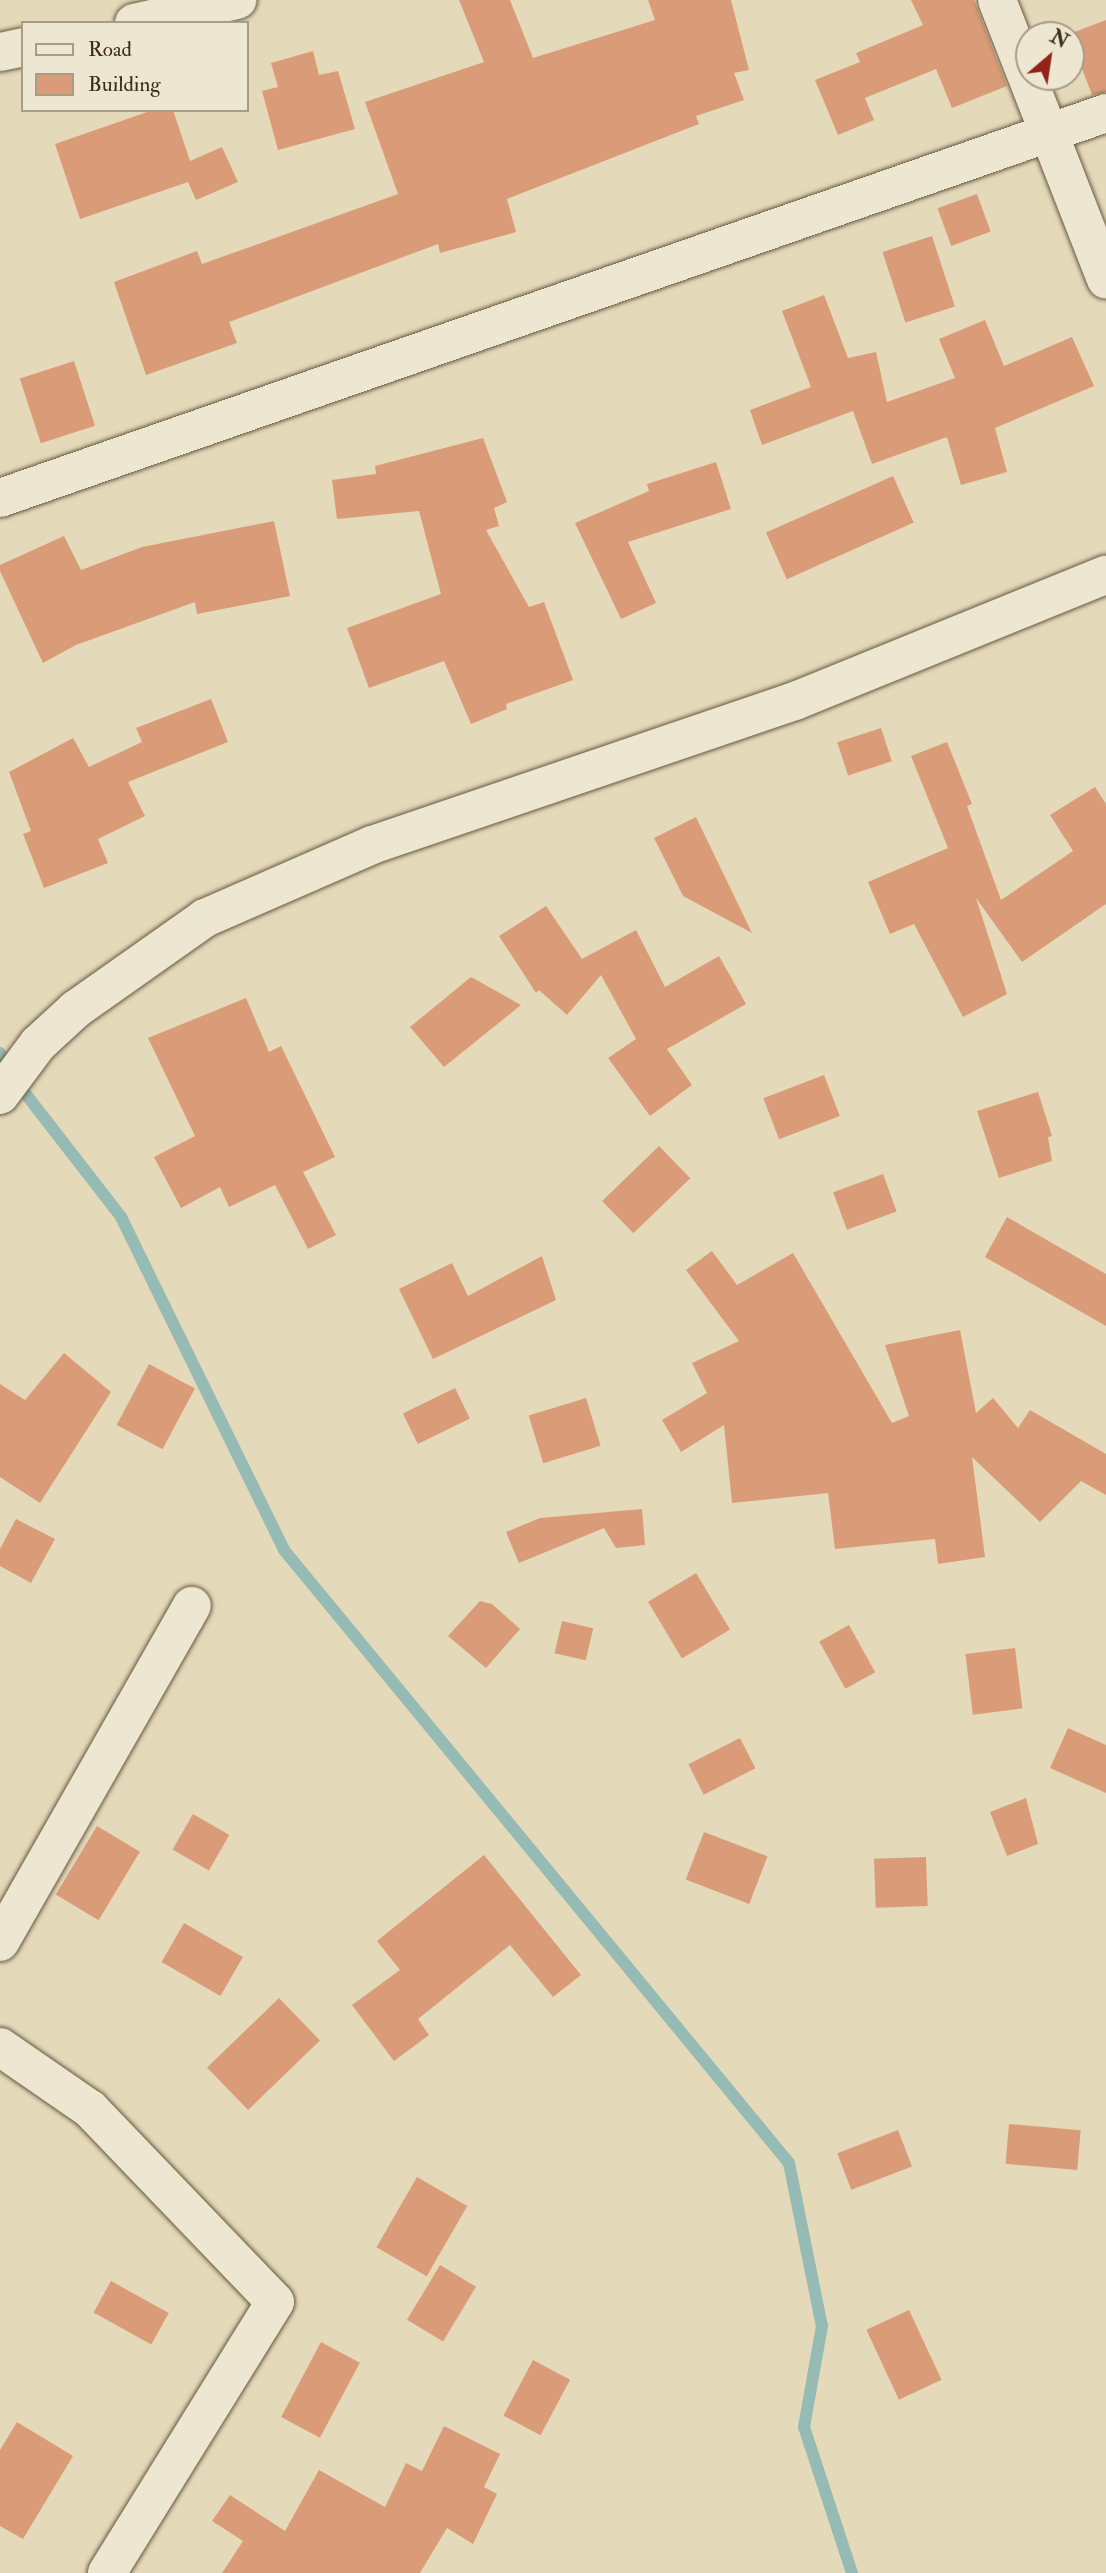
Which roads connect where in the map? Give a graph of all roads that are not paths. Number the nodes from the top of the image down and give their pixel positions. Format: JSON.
{"nodes":[{"id":1,"x":237,"y":0,"type":"edge"},
{"id":2,"x":997,"y":0,"type":"edge"},
{"id":3,"x":143,"y":21,"type":"edge"},
{"id":4,"x":21,"y":47,"type":"edge"},
{"id":5,"x":0,"y":52,"type":"edge"},
{"id":6,"x":1106,"y":113,"type":"edge"},
{"id":7,"x":1048,"y":131,"type":"junction"},
{"id":8,"x":1106,"y":280,"type":"edge"},
{"id":9,"x":0,"y":498,"type":"edge"},
{"id":10,"x":1106,"y":575,"type":"edge"},
{"id":11,"x":0,"y":1095,"type":"edge"},
{"id":12,"x":192,"y":1606,"type":"dead end"},
{"id":13,"x":0,"y":1942,"type":"edge"},
{"id":14,"x":0,"y":2047,"type":"edge"},
{"id":15,"x":107,"y":2573,"type":"edge"}],
"edges":[{"from":1,"to":3,"type":"street"},
{"from":2,"to":7,"type":"street"},
{"from":4,"to":5,"type":"street"},
{"from":6,"to":7,"type":"street"},
{"from":7,"to":8,"type":"street"},
{"from":7,"to":9,"type":"street"},
{"from":10,"to":11,"type":"street"},
{"from":12,"to":13,"type":"street"},
{"from":14,"to":15,"type":"street"}]}
